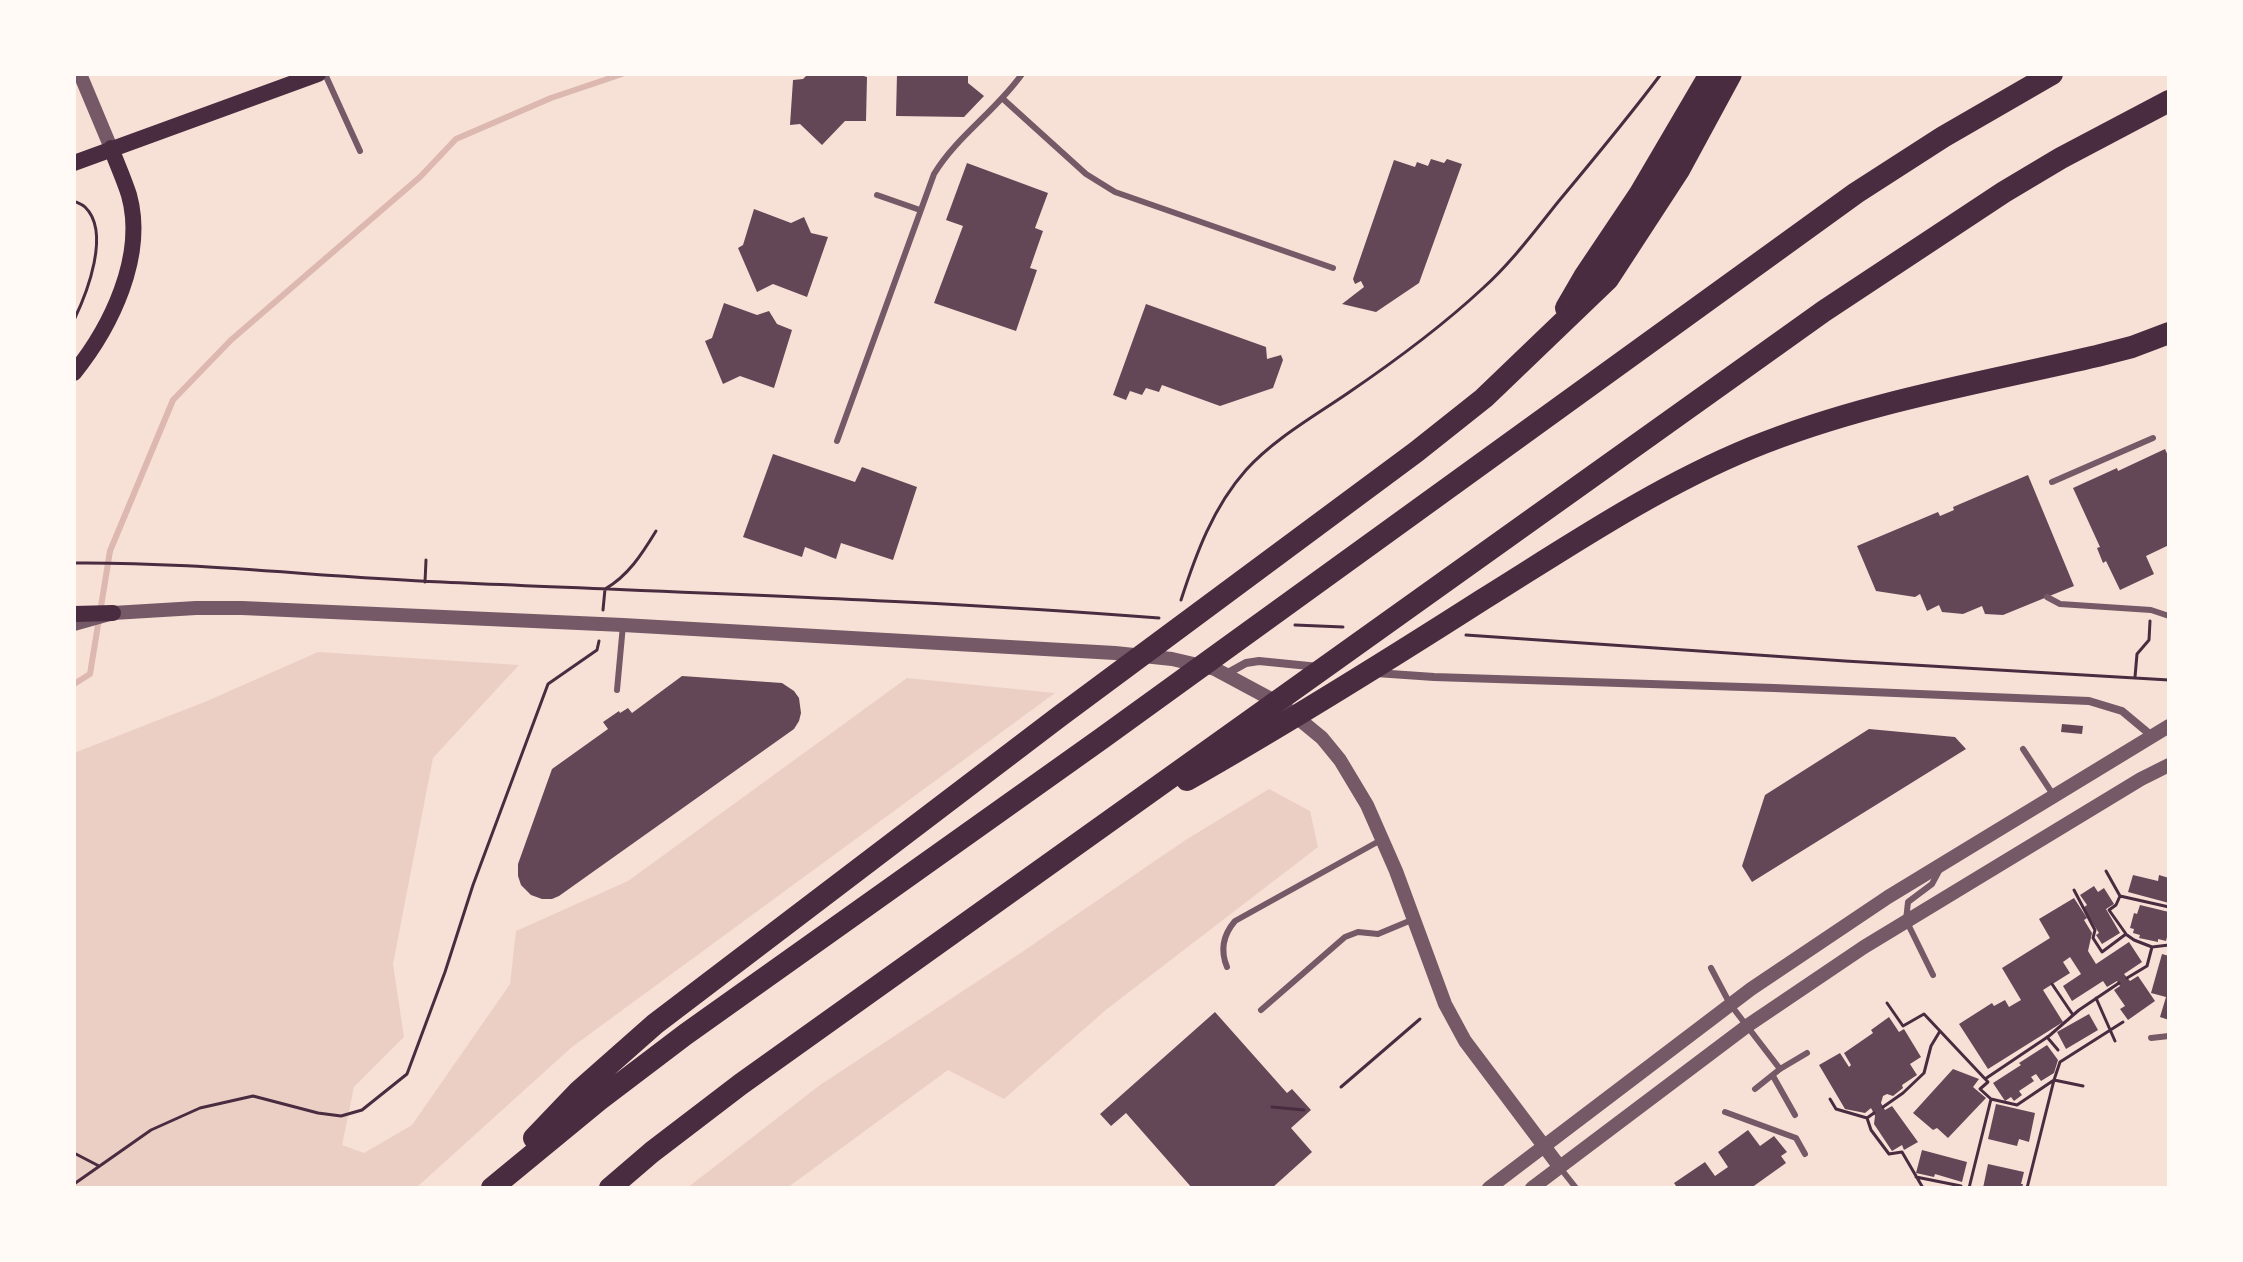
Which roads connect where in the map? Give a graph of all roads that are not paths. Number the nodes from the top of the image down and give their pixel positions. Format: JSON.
{"nodes":[{"id":1,"x":80,"y":74,"type":"edge"},
{"id":2,"x":318,"y":74,"type":"edge"},
{"id":3,"x":325,"y":74,"type":"edge"},
{"id":4,"x":1022,"y":74,"type":"edge"},
{"id":5,"x":1710,"y":74,"type":"edge"},
{"id":6,"x":1731,"y":74,"type":"edge"},
{"id":7,"x":2052,"y":74,"type":"edge"},
{"id":8,"x":1002,"y":98,"type":"junction"},
{"id":9,"x":2169,"y":101,"type":"edge"},
{"id":10,"x":111,"y":148,"type":"junction"},
{"id":11,"x":360,"y":151,"type":"dead end"},
{"id":12,"x":74,"y":163,"type":"edge"},
{"id":13,"x":877,"y":195,"type":"dead end"},
{"id":14,"x":920,"y":210,"type":"junction"},
{"id":15,"x":1333,"y":268,"type":"dead end"},
{"id":16,"x":2169,"y":333,"type":"edge"},
{"id":17,"x":1551,"y":334,"type":"junction"},
{"id":18,"x":74,"y":373,"type":"edge"},
{"id":19,"x":2153,"y":438,"type":"dead end"},
{"id":20,"x":837,"y":441,"type":"dead end"},
{"id":21,"x":2052,"y":482,"type":"dead end"},
{"id":22,"x":2047,"y":597,"type":"dead end"},
{"id":23,"x":113,"y":613,"type":"junction"},
{"id":24,"x":74,"y":614,"type":"edge"},
{"id":25,"x":2169,"y":616,"type":"edge"},
{"id":26,"x":74,"y":624,"type":"edge"},
{"id":27,"x":623,"y":625,"type":"junction"},
{"id":28,"x":1342,"y":669,"type":"dead end"},
{"id":29,"x":1355,"y":671,"type":"dead end"},
{"id":30,"x":1226,"y":674,"type":"junction"},
{"id":31,"x":617,"y":690,"type":"dead end"},
{"id":32,"x":2169,"y":726,"type":"edge"},
{"id":33,"x":2152,"y":736,"type":"junction"},
{"id":34,"x":2023,"y":749,"type":"dead end"},
{"id":35,"x":1216,"y":755,"type":"junction"},
{"id":36,"x":2169,"y":765,"type":"edge"},
{"id":37,"x":2054,"y":796,"type":"junction"},
{"id":38,"x":1381,"y":840,"type":"junction"},
{"id":39,"x":1944,"y":863,"type":"junction"},
{"id":40,"x":1414,"y":919,"type":"junction"},
{"id":41,"x":1906,"y":920,"type":"junction"},
{"id":42,"x":1227,"y":967,"type":"dead end"},
{"id":43,"x":1711,"y":968,"type":"dead end"},
{"id":44,"x":1933,"y":975,"type":"dead end"},
{"id":45,"x":1730,"y":1004,"type":"junction"},
{"id":46,"x":1261,"y":1010,"type":"dead end"},
{"id":47,"x":1747,"y":1026,"type":"junction"},
{"id":48,"x":2169,"y":1036,"type":"edge"},
{"id":49,"x":2151,"y":1038,"type":"dead end"},
{"id":50,"x":1807,"y":1053,"type":"dead end"},
{"id":51,"x":1780,"y":1069,"type":"junction"},
{"id":52,"x":1773,"y":1076,"type":"junction"},
{"id":53,"x":1755,"y":1089,"type":"dead end"},
{"id":54,"x":1725,"y":1112,"type":"dead end"},
{"id":55,"x":1795,"y":1115,"type":"dead end"},
{"id":56,"x":1543,"y":1145,"type":"junction"},
{"id":57,"x":1805,"y":1154,"type":"dead end"},
{"id":58,"x":1559,"y":1166,"type":"junction"},
{"id":59,"x":486,"y":1188,"type":"edge"},
{"id":60,"x":492,"y":1188,"type":"edge"},
{"id":61,"x":610,"y":1188,"type":"edge"},
{"id":62,"x":1489,"y":1188,"type":"edge"},
{"id":63,"x":1532,"y":1188,"type":"edge"},
{"id":64,"x":1576,"y":1188,"type":"edge"}],
"edges":[{"from":1,"to":10,"type":"street"},
{"from":2,"to":10,"type":"main road"},
{"from":3,"to":11,"type":"lane"},
{"from":4,"to":8,"type":"lane"},
{"from":5,"to":17,"type":"highway"},
{"from":6,"to":17,"type":"highway"},
{"from":7,"to":60,"type":"highway"},
{"from":8,"to":14,"type":"lane"},
{"from":8,"to":15,"type":"lane"},
{"from":9,"to":35,"type":"highway"},
{"from":10,"to":12,"type":"main road"},
{"from":10,"to":18,"type":"main road"},
{"from":13,"to":14,"type":"lane"},
{"from":14,"to":20,"type":"lane"},
{"from":16,"to":35,"type":"highway"},
{"from":17,"to":59,"type":"highway"},
{"from":19,"to":21,"type":"lane"},
{"from":22,"to":25,"type":"lane"},
{"from":23,"to":24,"type":"main road"},
{"from":23,"to":26,"type":"street"},
{"from":23,"to":27,"type":"street"},
{"from":27,"to":30,"type":"street"},
{"from":27,"to":31,"type":"lane"},
{"from":28,"to":30,"type":"street"},
{"from":29,"to":33,"type":"street"},
{"from":30,"to":38,"type":"street"},
{"from":32,"to":33,"type":"street"},
{"from":33,"to":37,"type":"street"},
{"from":34,"to":37,"type":"lane"},
{"from":35,"to":61,"type":"highway"},
{"from":36,"to":41,"type":"street"},
{"from":37,"to":39,"type":"street"},
{"from":38,"to":40,"type":"street"},
{"from":38,"to":42,"type":"lane"},
{"from":39,"to":41,"type":"lane"},
{"from":39,"to":45,"type":"street"},
{"from":40,"to":46,"type":"lane"},
{"from":40,"to":56,"type":"street"},
{"from":41,"to":44,"type":"lane"},
{"from":41,"to":47,"type":"street"},
{"from":43,"to":45,"type":"lane"},
{"from":45,"to":47,"type":"lane"},
{"from":45,"to":56,"type":"street"},
{"from":47,"to":51,"type":"lane"},
{"from":47,"to":58,"type":"street"},
{"from":48,"to":49,"type":"lane"},
{"from":50,"to":51,"type":"lane"},
{"from":51,"to":52,"type":"lane"},
{"from":52,"to":53,"type":"lane"},
{"from":52,"to":55,"type":"lane"},
{"from":54,"to":57,"type":"lane"},
{"from":56,"to":58,"type":"street"},
{"from":56,"to":62,"type":"street"},
{"from":58,"to":63,"type":"street"},
{"from":58,"to":64,"type":"lane"}]}
